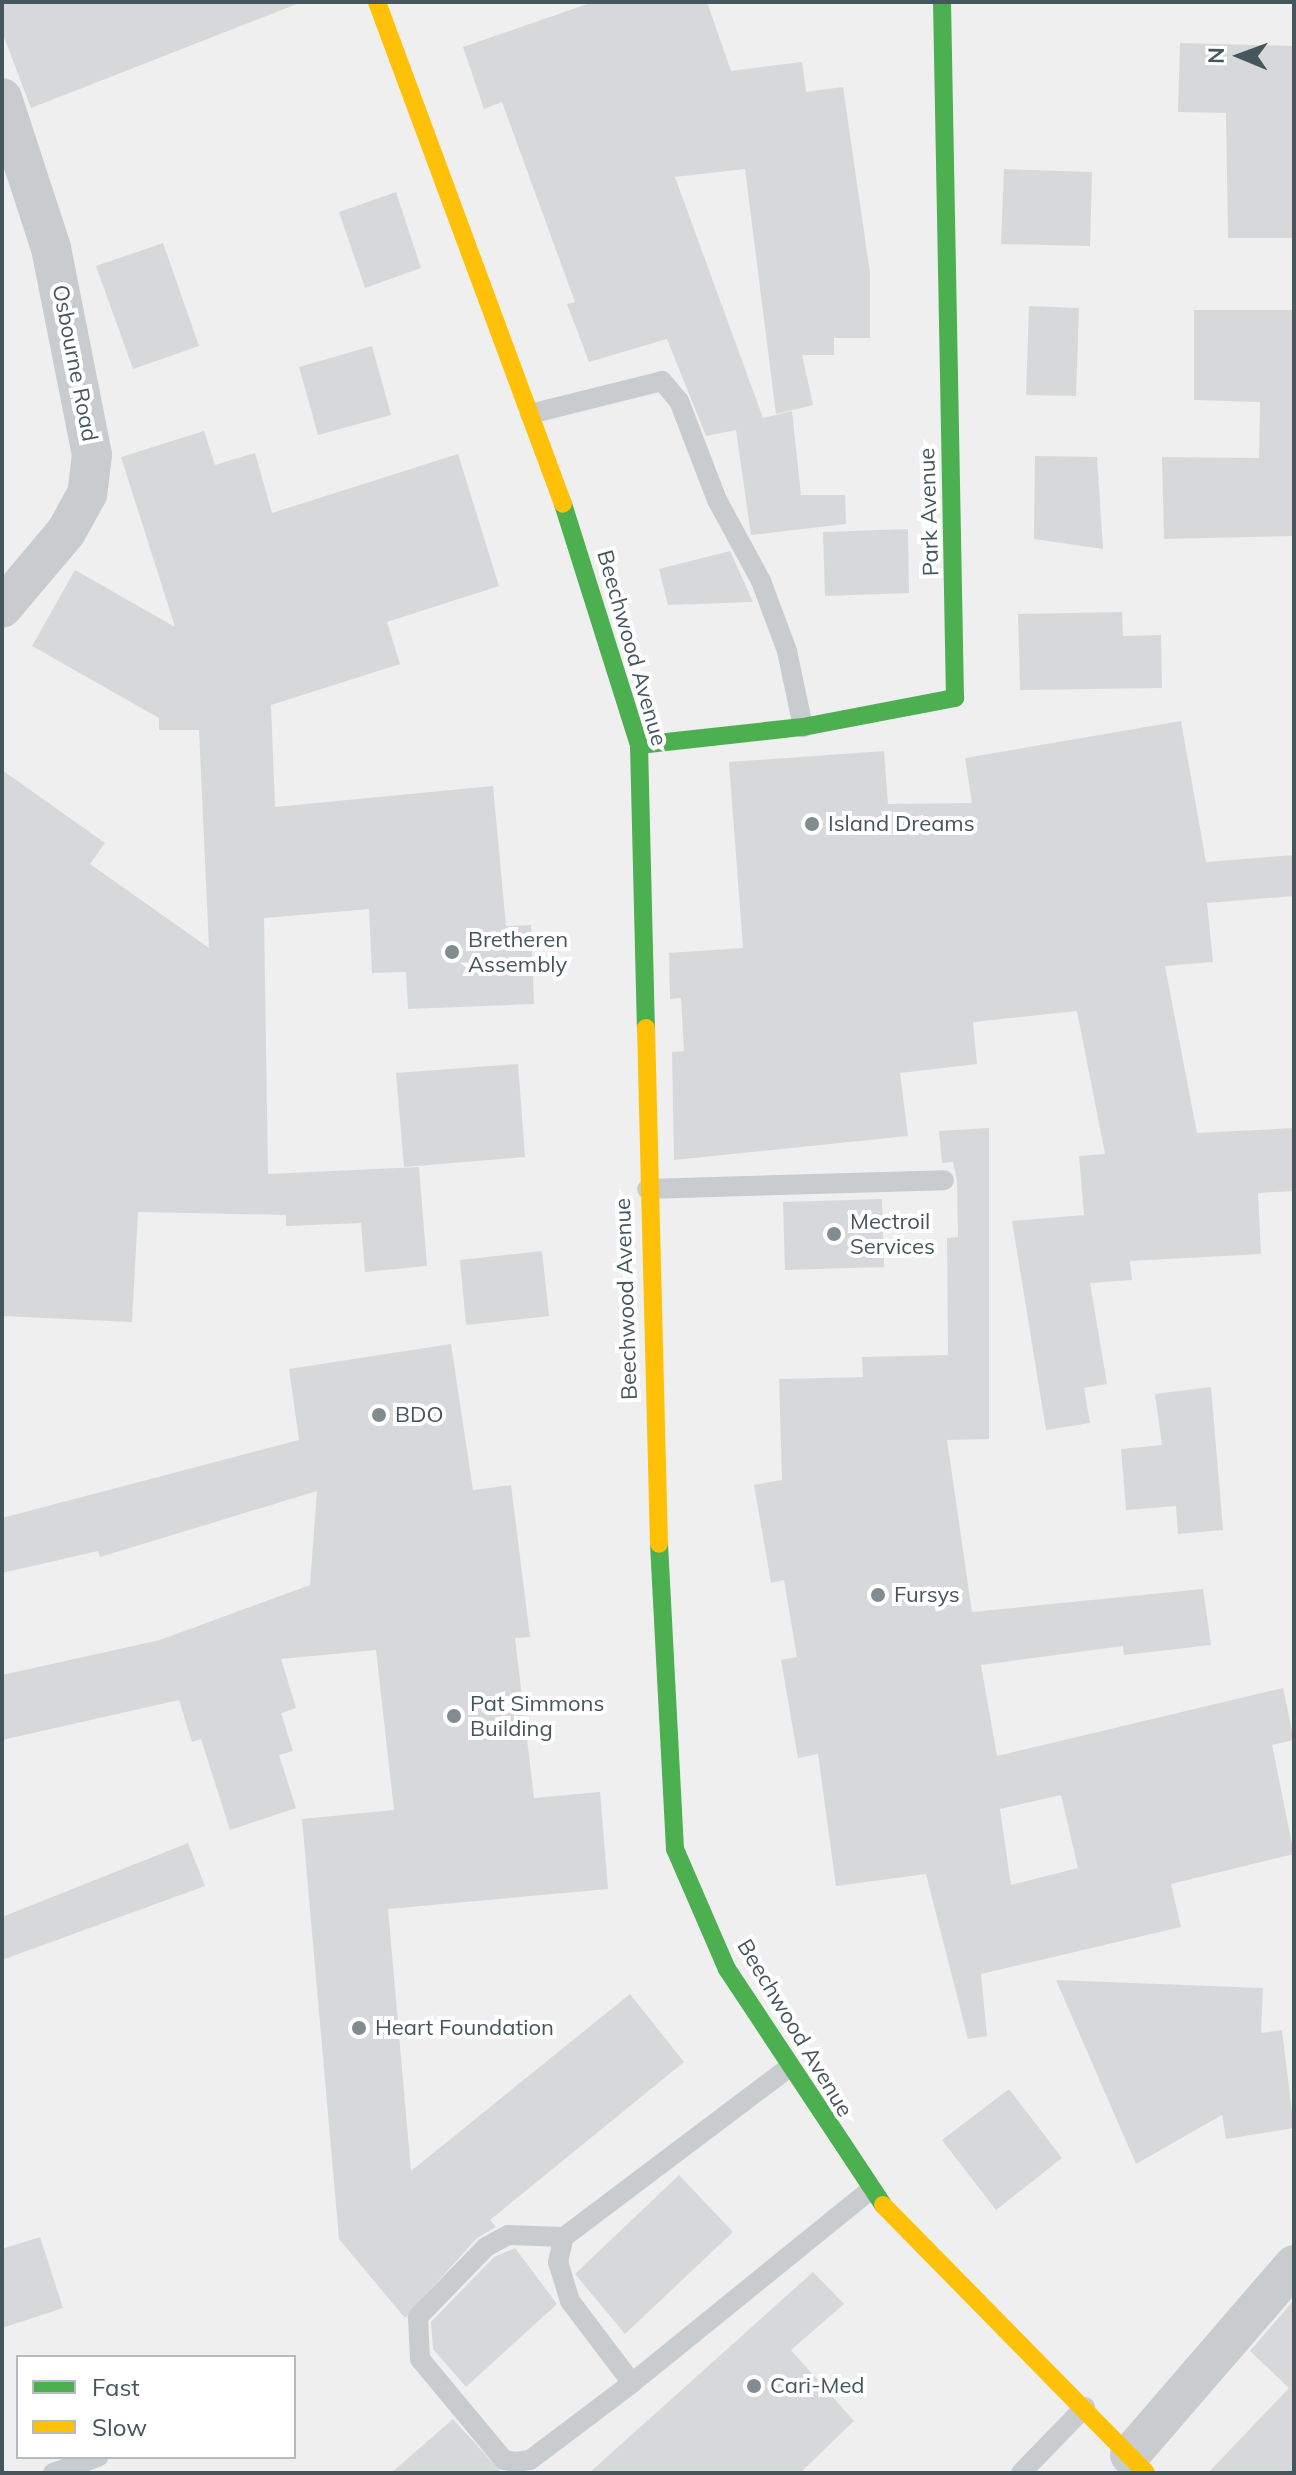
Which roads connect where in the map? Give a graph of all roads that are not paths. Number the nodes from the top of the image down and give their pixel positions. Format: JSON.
{"nodes":[{"id":1,"x":377,"y":2,"type":"edge"},
{"id":2,"x":942,"y":2,"type":"edge"},
{"id":3,"x":2,"y":98,"type":"edge"},
{"id":4,"x":530,"y":414,"type":"junction"},
{"id":5,"x":2,"y":608,"type":"edge"},
{"id":6,"x":803,"y":727,"type":"junction"},
{"id":7,"x":639,"y":745,"type":"junction"},
{"id":8,"x":944,"y":1180,"type":"dead end"},
{"id":9,"x":647,"y":1189,"type":"junction"},
{"id":10,"x":786,"y":2070,"type":"junction"},
{"id":11,"x":869,"y":2191,"type":"junction"},
{"id":12,"x":564,"y":2237,"type":"junction"},
{"id":13,"x":1294,"y":2265,"type":"edge"},
{"id":14,"x":632,"y":2383,"type":"junction"},
{"id":15,"x":1085,"y":2407,"type":"junction"},
{"id":16,"x":92,"y":2459,"type":"edge"},
{"id":17,"x":1138,"y":2464,"type":"edge"},
{"id":18,"x":53,"y":2473,"type":"edge"},
{"id":19,"x":1021,"y":2473,"type":"edge"}],
"edges":[{"from":1,"to":4,"type":"street","name":"Beechwood Avenue"},
{"from":2,"to":6,"type":"street","name":"Park Avenue"},
{"from":3,"to":5,"type":"street","name":"Osbourne Road"},
{"from":4,"to":6,"type":"lane"},
{"from":4,"to":7,"type":"street","name":"Beechwood Avenue"},
{"from":6,"to":7,"type":"street","name":"Park Avenue"},
{"from":7,"to":9,"type":"street","name":"Beechwood Avenue"},
{"from":8,"to":9,"type":"lane"},
{"from":9,"to":10,"type":"street","name":"Beechwood Avenue"},
{"from":10,"to":11,"type":"street","name":"Beechwood Avenue"},
{"from":10,"to":12,"type":"lane"},
{"from":11,"to":14,"type":"lane"},
{"from":11,"to":15,"type":"street","name":"Beechwood Avenue"},
{"from":12,"to":14,"type":"lane"},
{"from":12,"to":14,"type":"lane"},
{"from":13,"to":17,"type":"street"},
{"from":15,"to":17,"type":"street","name":"Beechwood Avenue"},
{"from":15,"to":19,"type":"lane"},
{"from":16,"to":18,"type":"lane"}]}
